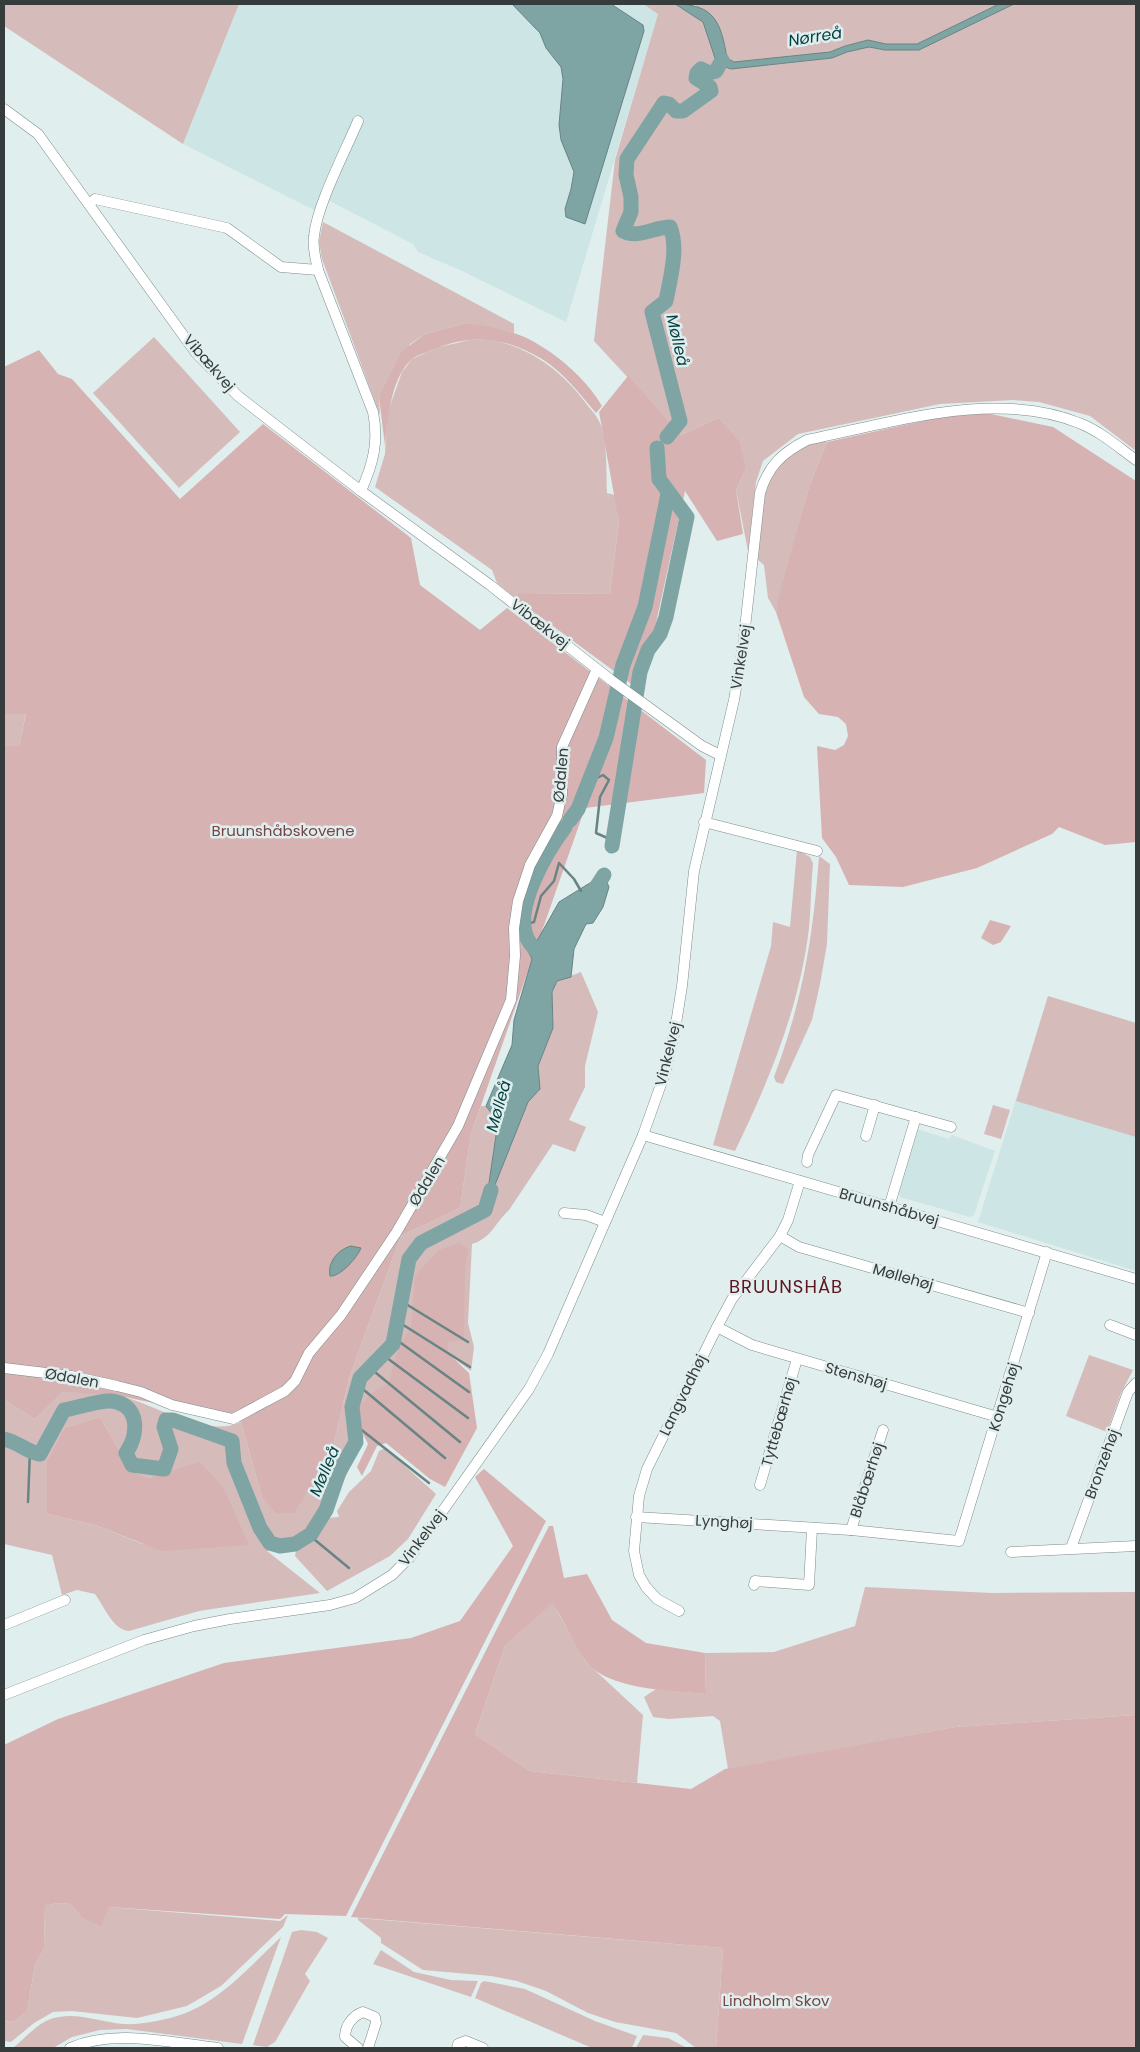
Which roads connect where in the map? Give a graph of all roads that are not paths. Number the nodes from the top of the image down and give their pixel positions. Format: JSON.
{"nodes":[{"id":1,"x":4,"y":110,"type":"edge"},
{"id":2,"x":358,"y":121,"type":"dead end"},
{"id":3,"x":89,"y":204,"type":"junction"},
{"id":4,"x":318,"y":270,"type":"junction"},
{"id":5,"x":1136,"y":460,"type":"edge"},
{"id":6,"x":361,"y":491,"type":"junction"},
{"id":7,"x":597,"y":669,"type":"junction"},
{"id":8,"x":720,"y":755,"type":"junction"},
{"id":9,"x":704,"y":822,"type":"junction"},
{"id":10,"x":817,"y":851,"type":"dead end"},
{"id":11,"x":875,"y":1105,"type":"junction"},
{"id":12,"x":916,"y":1117,"type":"junction"},
{"id":13,"x":951,"y":1127,"type":"dead end"},
{"id":14,"x":643,"y":1134,"type":"junction"},
{"id":15,"x":866,"y":1136,"type":"dead end"},
{"id":16,"x":807,"y":1162,"type":"dead end"},
{"id":17,"x":800,"y":1182,"type":"junction"},
{"id":18,"x":889,"y":1207,"type":"junction"},
{"id":19,"x":564,"y":1213,"type":"dead end"},
{"id":20,"x":605,"y":1222,"type":"junction"},
{"id":21,"x":780,"y":1236,"type":"junction"},
{"id":22,"x":1047,"y":1252,"type":"junction"},
{"id":23,"x":1136,"y":1279,"type":"edge"},
{"id":24,"x":1029,"y":1313,"type":"junction"},
{"id":25,"x":1110,"y":1325,"type":"dead end"},
{"id":26,"x":717,"y":1327,"type":"junction"},
{"id":27,"x":1136,"y":1335,"type":"edge"},
{"id":28,"x":797,"y":1359,"type":"junction"},
{"id":29,"x":4,"y":1368,"type":"edge"},
{"id":30,"x":1136,"y":1383,"type":"edge"},
{"id":31,"x":998,"y":1417,"type":"junction"},
{"id":32,"x":883,"y":1430,"type":"dead end"},
{"id":33,"x":760,"y":1486,"type":"dead end"},
{"id":34,"x":636,"y":1517,"type":"junction"},
{"id":35,"x":812,"y":1529,"type":"junction"},
{"id":36,"x":851,"y":1530,"type":"junction"},
{"id":37,"x":959,"y":1541,"type":"joint"},
{"id":38,"x":1136,"y":1546,"type":"edge"},
{"id":39,"x":1071,"y":1548,"type":"junction"},
{"id":40,"x":1011,"y":1552,"type":"dead end"},
{"id":41,"x":754,"y":1585,"type":"dead end"},
{"id":42,"x":65,"y":1600,"type":"dead end"},
{"id":43,"x":679,"y":1611,"type":"dead end"},
{"id":44,"x":4,"y":1626,"type":"edge"},
{"id":45,"x":4,"y":1695,"type":"edge"},
{"id":46,"x":70,"y":2048,"type":"edge"},
{"id":47,"x":218,"y":2048,"type":"edge"},
{"id":48,"x":358,"y":2048,"type":"edge"},
{"id":49,"x":368,"y":2048,"type":"edge"},
{"id":50,"x":457,"y":2048,"type":"edge"},
{"id":51,"x":483,"y":2048,"type":"edge"}],
"edges":[{"from":1,"to":3,"type":"street","name":"Vibækvej"},
{"from":2,"to":4,"type":"street"},
{"from":3,"to":4,"type":"street"},
{"from":3,"to":6,"type":"street","name":"Vibækvej"},
{"from":4,"to":6,"type":"street"},
{"from":5,"to":8,"type":"street","name":"Vinkelvej"},
{"from":6,"to":7,"type":"street","name":"Vibækvej"},
{"from":7,"to":8,"type":"street","name":"Vibækvej"},
{"from":7,"to":29,"type":"street","name":"Ødalen"},
{"from":8,"to":9,"type":"street","name":"Vinkelvej"},
{"from":9,"to":10,"type":"street"},
{"from":9,"to":14,"type":"street","name":"Vinkelvej"},
{"from":11,"to":12,"type":"street"},
{"from":11,"to":15,"type":"street"},
{"from":11,"to":16,"type":"street"},
{"from":12,"to":13,"type":"street"},
{"from":12,"to":18,"type":"street"},
{"from":14,"to":17,"type":"street","name":"Bruunshåbvej"},
{"from":14,"to":20,"type":"street","name":"Vinkelvej"},
{"from":17,"to":18,"type":"street","name":"Bruunshåbvej"},
{"from":17,"to":21,"type":"street","name":"Langvadhøj"},
{"from":18,"to":22,"type":"street","name":"Bruunshåbvej"},
{"from":19,"to":20,"type":"street"},
{"from":20,"to":45,"type":"street","name":"Vinkelvej"},
{"from":21,"to":24,"type":"street","name":"Møllehøj"},
{"from":21,"to":26,"type":"street","name":"Langvadhøj"},
{"from":22,"to":23,"type":"street","name":"Bruunshåbvej"},
{"from":22,"to":24,"type":"street","name":"Kongehøj"},
{"from":24,"to":31,"type":"street","name":"Kongehøj"},
{"from":25,"to":27,"type":"street"},
{"from":26,"to":28,"type":"street","name":"Stenshøj"},
{"from":26,"to":34,"type":"street","name":"Langvadhøj"},
{"from":28,"to":31,"type":"street","name":"Stenshøj"},
{"from":28,"to":33,"type":"street","name":"Tyttebærhøj"},
{"from":30,"to":39,"type":"street","name":"Bronzehøj"},
{"from":31,"to":37,"type":"street","name":"Kongehøj"},
{"from":32,"to":36,"type":"street","name":"Blåbærhøj"},
{"from":34,"to":35,"type":"street","name":"Lynghøj"},
{"from":34,"to":43,"type":"street","name":"Langvadhøj"},
{"from":35,"to":36,"type":"street","name":"Lynghøj"},
{"from":35,"to":41,"type":"street"},
{"from":36,"to":37,"type":"street","name":"Lynghøj"},
{"from":38,"to":39,"type":"street"},
{"from":39,"to":40,"type":"street"},
{"from":42,"to":44,"type":"street"},
{"from":46,"to":47,"type":"street"},
{"from":48,"to":49,"type":"street"},
{"from":50,"to":51,"type":"street"}]}
